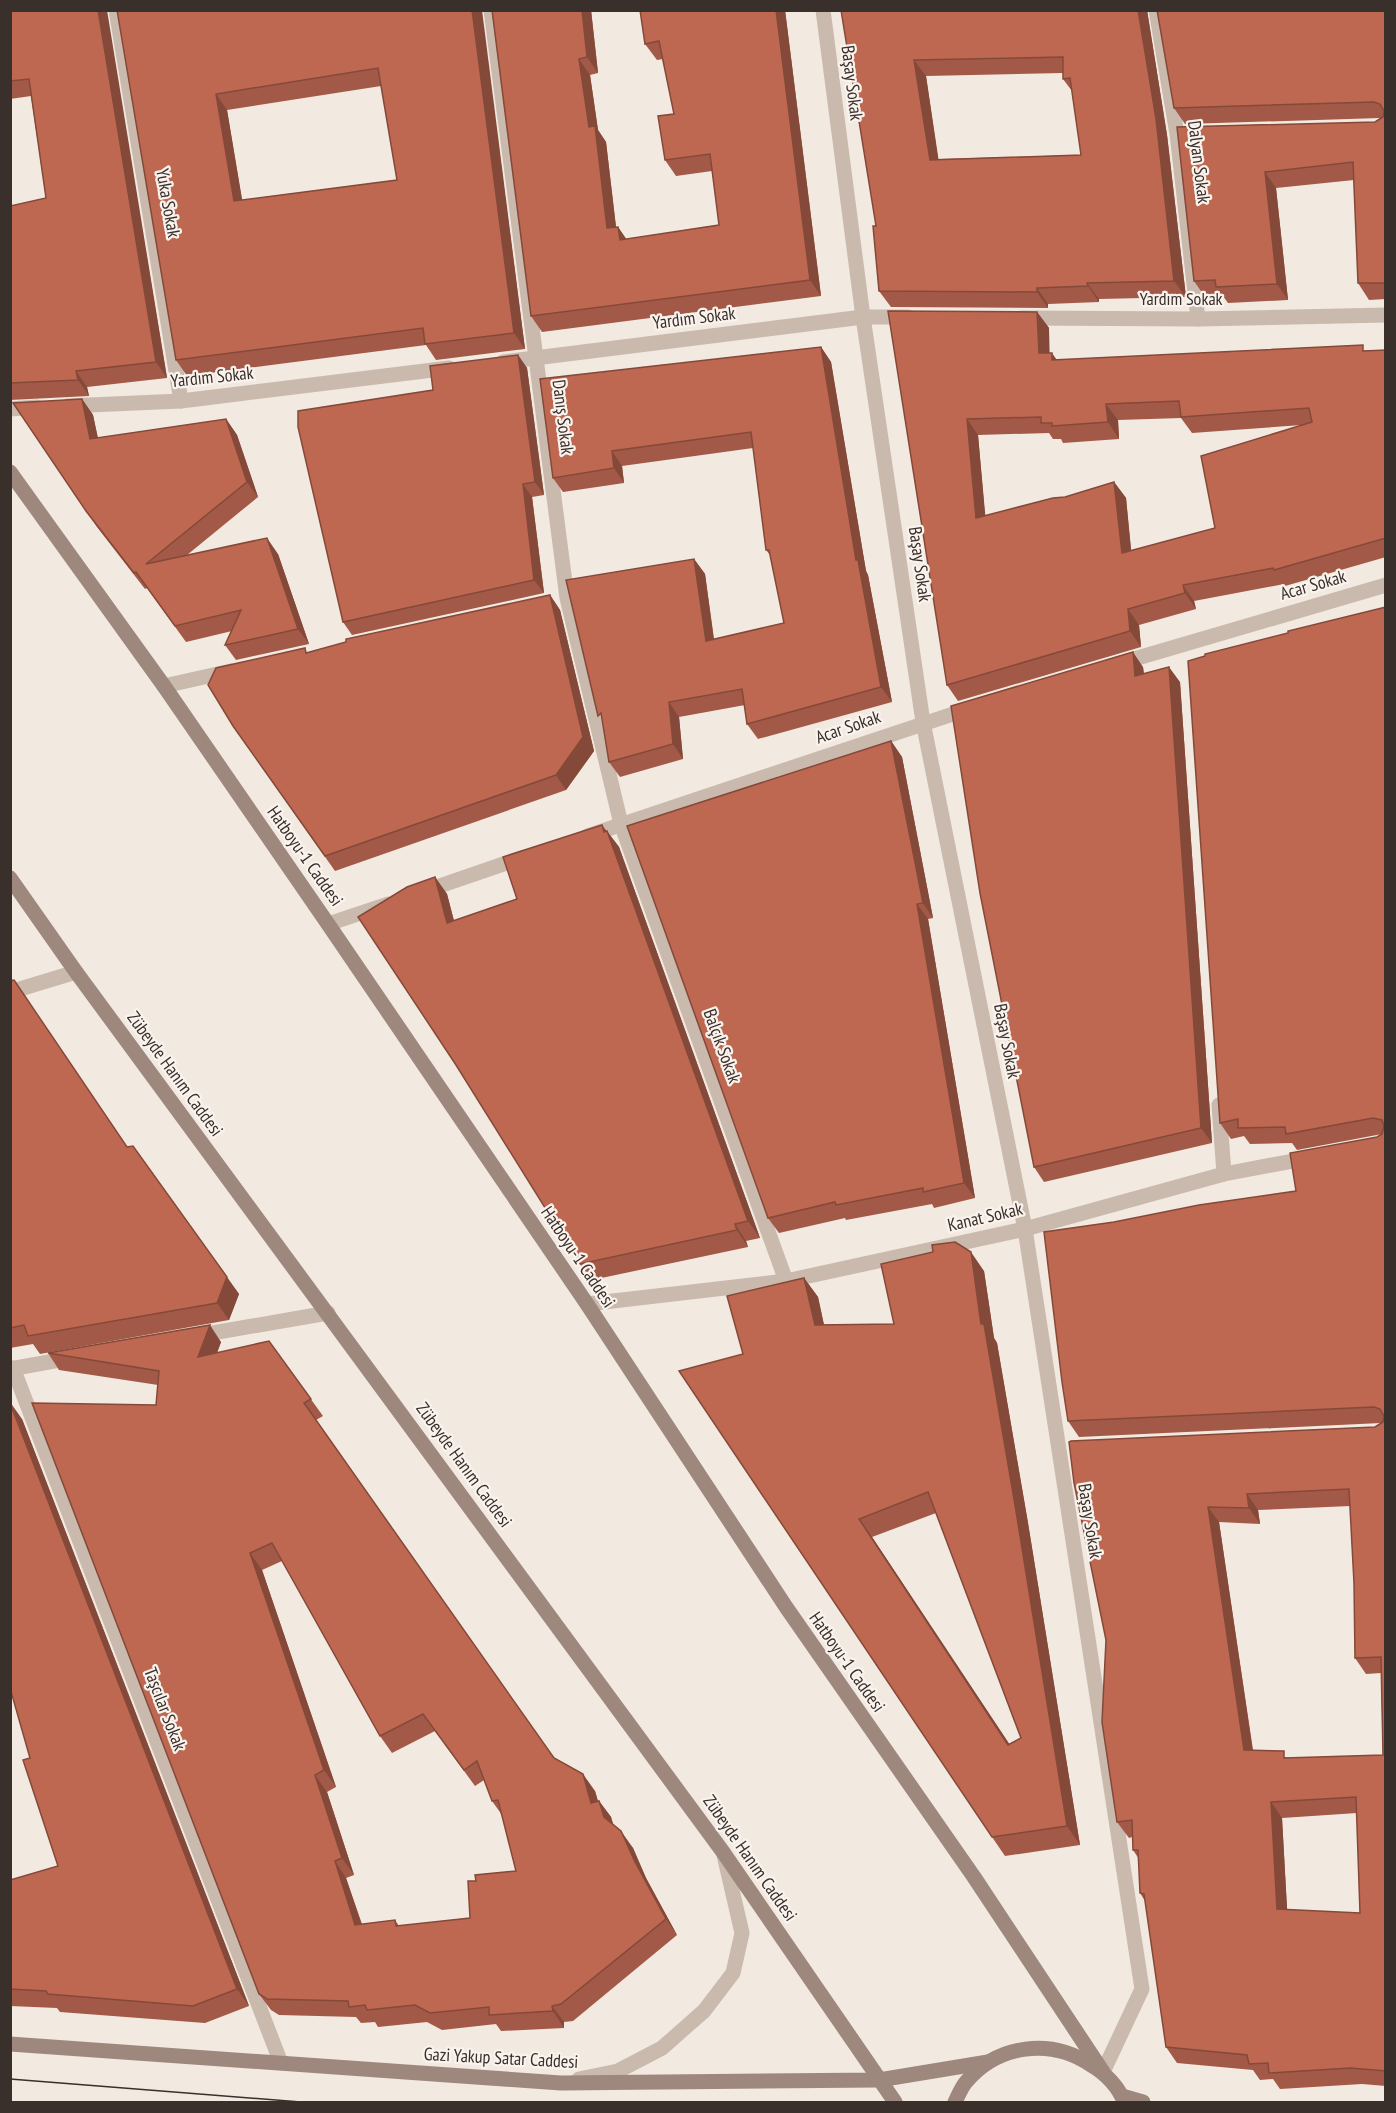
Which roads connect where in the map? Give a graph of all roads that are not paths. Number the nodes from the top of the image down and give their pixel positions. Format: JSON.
{"nodes":[{"id":1,"x":116,"y":10,"type":"edge"},
{"id":2,"x":491,"y":10,"type":"edge"},
{"id":3,"x":823,"y":10,"type":"edge"},
{"id":4,"x":1156,"y":10,"type":"edge"},
{"id":5,"x":1386,"y":315,"type":"edge"},
{"id":6,"x":863,"y":317,"type":"junction"},
{"id":7,"x":923,"y":317,"type":"edge"},
{"id":8,"x":1007,"y":318,"type":"edge"},
{"id":9,"x":1198,"y":319,"type":"junction"},
{"id":10,"x":536,"y":357,"type":"junction"},
{"id":11,"x":489,"y":363,"type":"edge"},
{"id":12,"x":465,"y":366,"type":"edge"},
{"id":13,"x":181,"y":401,"type":"junction"},
{"id":14,"x":10,"y":409,"type":"edge"},
{"id":15,"x":10,"y":472,"type":"edge"},
{"id":16,"x":1386,"y":585,"type":"edge"},
{"id":17,"x":1107,"y":667,"type":"edge"},
{"id":18,"x":244,"y":668,"type":"edge"},
{"id":19,"x":164,"y":686,"type":"junction"},
{"id":20,"x":981,"y":705,"type":"edge"},
{"id":21,"x":923,"y":722,"type":"junction"},
{"id":22,"x":621,"y":824,"type":"junction"},
{"id":23,"x":576,"y":840,"type":"edge"},
{"id":24,"x":542,"y":851,"type":"edge"},
{"id":25,"x":10,"y":878,"type":"edge"},
{"id":26,"x":328,"y":924,"type":"junction"},
{"id":27,"x":76,"y":972,"type":"junction"},
{"id":28,"x":10,"y":992,"type":"edge"},
{"id":29,"x":1218,"y":1091,"type":"edge"},
{"id":30,"x":1328,"y":1154,"type":"edge"},
{"id":31,"x":1224,"y":1174,"type":"junction"},
{"id":32,"x":1025,"y":1229,"type":"junction"},
{"id":33,"x":786,"y":1281,"type":"junction"},
{"id":34,"x":587,"y":1304,"type":"junction"},
{"id":35,"x":328,"y":1313,"type":"junction"},
{"id":36,"x":176,"y":1340,"type":"edge"},
{"id":37,"x":83,"y":1356,"type":"edge"},
{"id":38,"x":12,"y":1368,"type":"edge"},
{"id":39,"x":723,"y":1852,"type":"junction"},
{"id":40,"x":10,"y":2044,"type":"edge"},
{"id":41,"x":988,"y":2062,"type":"junction"},
{"id":42,"x":281,"y":2063,"type":"junction"},
{"id":43,"x":1103,"y":2072,"type":"junction"},
{"id":44,"x":879,"y":2080,"type":"junction"},
{"id":45,"x":561,"y":2083,"type":"junction"},
{"id":46,"x":1123,"y":2099,"type":"edge"},
{"id":47,"x":895,"y":2103,"type":"edge"},
{"id":48,"x":955,"y":2103,"type":"edge"},
{"id":49,"x":1143,"y":2103,"type":"edge"}],
"edges":[{"from":1,"to":13,"type":"street","name":"Yuka Sokak"},
{"from":2,"to":10,"type":"street","name":"Danış Sokak"},
{"from":3,"to":6,"type":"street","name":"Başay Sokak"},
{"from":4,"to":9,"type":"street","name":"Dalyan Sokak"},
{"from":5,"to":9,"type":"street","name":"Yardım Sokak"},
{"from":6,"to":7,"type":"street","name":"Yardım Sokak"},
{"from":6,"to":10,"type":"street","name":"Yardım Sokak"},
{"from":6,"to":21,"type":"street","name":"Başay Sokak"},
{"from":8,"to":9,"type":"street","name":"Yardım Sokak"},
{"from":10,"to":11,"type":"street","name":"Yardım Sokak"},
{"from":10,"to":22,"type":"street","name":"Danış Sokak"},
{"from":12,"to":13,"type":"street","name":"Yardım Sokak"},
{"from":13,"to":14,"type":"street","name":"Yardım Sokak"},
{"from":15,"to":19,"type":"main road","name":"Hatboyu-1 Caddesi"},
{"from":16,"to":17,"type":"street","name":"Acar Sokak"},
{"from":18,"to":19,"type":"street"},
{"from":19,"to":26,"type":"main road","name":"Hatboyu-1 Caddesi"},
{"from":20,"to":21,"type":"street","name":"Acar Sokak"},
{"from":21,"to":22,"type":"street","name":"Acar Sokak"},
{"from":21,"to":32,"type":"street","name":"Başay Sokak"},
{"from":22,"to":23,"type":"street","name":"Acar Sokak"},
{"from":22,"to":33,"type":"street","name":"Balçık Sokak"},
{"from":24,"to":26,"type":"street"},
{"from":25,"to":27,"type":"main road","name":"Zübeyde Hanım Caddesi"},
{"from":26,"to":34,"type":"main road","name":"Hatboyu-1 Caddesi"},
{"from":27,"to":28,"type":"street"},
{"from":27,"to":35,"type":"main road","name":"Zübeyde Hanım Caddesi"},
{"from":29,"to":31,"type":"street"},
{"from":30,"to":31,"type":"street","name":"Kanat Sokak"},
{"from":31,"to":32,"type":"street","name":"Kanat Sokak"},
{"from":32,"to":33,"type":"street","name":"Kanat Sokak"},
{"from":32,"to":43,"type":"street","name":"Başay Sokak"},
{"from":33,"to":34,"type":"street","name":"Kanat Sokak"},
{"from":34,"to":43,"type":"main road","name":"Hatboyu-1 Caddesi"},
{"from":35,"to":36,"type":"street"},
{"from":35,"to":39,"type":"main road","name":"Zübeyde Hanım Caddesi"},
{"from":37,"to":38,"type":"street"},
{"from":38,"to":42,"type":"street","name":"Taşcılar Sokak"},
{"from":39,"to":44,"type":"main road","name":"Zübeyde Hanım Caddesi"},
{"from":39,"to":45,"type":"street"},
{"from":40,"to":42,"type":"main road","name":"Gazi Yakup Satar Caddesi"},
{"from":41,"to":43,"type":"main road"},
{"from":41,"to":44,"type":"main road","name":"Gazi Yakup Satar Caddesi"},
{"from":41,"to":48,"type":"main road"},
{"from":42,"to":45,"type":"main road","name":"Gazi Yakup Satar Caddesi"},
{"from":43,"to":46,"type":"main road"},
{"from":44,"to":45,"type":"main road","name":"Gazi Yakup Satar Caddesi"},
{"from":44,"to":47,"type":"main road","name":"Zübeyde Hanım Caddesi"},
{"from":46,"to":49,"type":"main road"}]}
